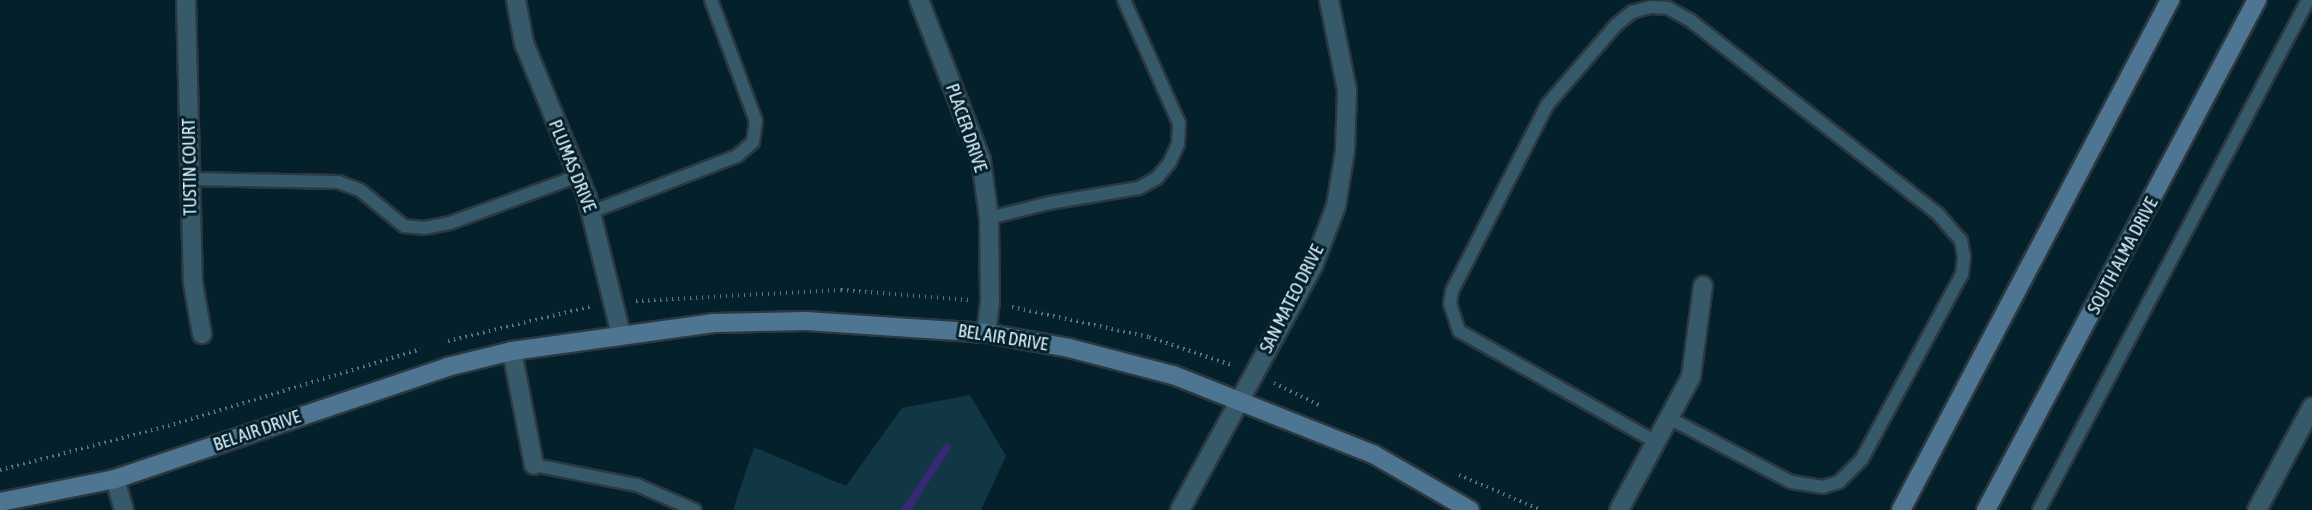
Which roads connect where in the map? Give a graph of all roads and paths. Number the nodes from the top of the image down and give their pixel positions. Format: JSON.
{"nodes":[{"id":1,"x":186,"y":0,"type":"edge"},
{"id":2,"x":516,"y":0,"type":"edge"},
{"id":3,"x":711,"y":0,"type":"edge"},
{"id":4,"x":919,"y":0,"type":"edge"},
{"id":5,"x":1124,"y":0,"type":"edge"},
{"id":6,"x":1329,"y":0,"type":"edge"},
{"id":7,"x":2170,"y":0,"type":"edge"},
{"id":8,"x":2257,"y":0,"type":"edge"},
{"id":9,"x":2308,"y":0,"type":"edge"},
{"id":10,"x":578,"y":177,"type":"junction"},
{"id":11,"x":190,"y":179,"type":"junction"},
{"id":12,"x":591,"y":212,"type":"junction"},
{"id":13,"x":989,"y":218,"type":"junction"},
{"id":14,"x":1703,"y":286,"type":"dead end"},
{"id":15,"x":612,"y":302,"type":"junction"},
{"id":16,"x":990,"y":302,"type":"junction"},
{"id":17,"x":986,"y":333,"type":"junction"},
{"id":18,"x":202,"y":334,"type":"dead end"},
{"id":19,"x":621,"y":334,"type":"junction"},
{"id":20,"x":445,"y":342,"type":"dead end"},
{"id":21,"x":423,"y":348,"type":"dead end"},
{"id":22,"x":512,"y":351,"type":"junction"},
{"id":23,"x":1254,"y":373,"type":"junction"},
{"id":24,"x":1241,"y":399,"type":"junction"},
{"id":25,"x":2312,"y":407,"type":"edge"},
{"id":26,"x":1326,"y":409,"type":"dead end"},
{"id":27,"x":1669,"y":418,"type":"junction"},
{"id":28,"x":1656,"y":442,"type":"junction"},
{"id":29,"x":534,"y":465,"type":"joint"},
{"id":30,"x":0,"y":470,"type":"edge"},
{"id":31,"x":1450,"y":470,"type":"dead end"},
{"id":32,"x":115,"y":479,"type":"junction"},
{"id":33,"x":0,"y":502,"type":"edge"},
{"id":34,"x":1472,"y":508,"type":"edge"},
{"id":35,"x":124,"y":510,"type":"edge"},
{"id":36,"x":695,"y":510,"type":"edge"},
{"id":37,"x":1180,"y":510,"type":"edge"},
{"id":38,"x":1541,"y":510,"type":"edge"},
{"id":39,"x":1619,"y":510,"type":"edge"},
{"id":40,"x":1901,"y":510,"type":"edge"},
{"id":41,"x":1986,"y":510,"type":"edge"},
{"id":42,"x":2039,"y":510,"type":"edge"},
{"id":43,"x":2257,"y":510,"type":"edge"}],
"edges":[{"from":1,"to":11,"type":"street","name":"TUSTIN COURT"},
{"from":2,"to":10,"type":"street","name":"PLUMAS DRIVE"},
{"from":3,"to":12,"type":"lane"},
{"from":4,"to":13,"type":"street","name":"PLACER DRIVE"},
{"from":5,"to":13,"type":"lane"},
{"from":6,"to":23,"type":"street","name":"SAN MATEO DRIVE"},
{"from":7,"to":40,"type":"street"},
{"from":8,"to":41,"type":"street","name":"SOUTH ALMA DRIVE"},
{"from":9,"to":42,"type":"lane"},
{"from":10,"to":11,"type":"lane"},
{"from":10,"to":12,"type":"street","name":"PLUMAS DRIVE"},
{"from":11,"to":18,"type":"street","name":"TUSTIN COURT"},
{"from":12,"to":15,"type":"street","name":"PLUMAS DRIVE"},
{"from":13,"to":16,"type":"street","name":"PLACER DRIVE"},
{"from":14,"to":27,"type":"street"},
{"from":15,"to":16,"type":"path"},
{"from":15,"to":19,"type":"street","name":"PLUMAS DRIVE"},
{"from":15,"to":20,"type":"path"},
{"from":16,"to":17,"type":"street","name":"PLACER DRIVE"},
{"from":16,"to":23,"type":"path"},
{"from":17,"to":19,"type":"street","name":"BEL AIR DRIVE"},
{"from":17,"to":24,"type":"street","name":"BEL AIR DRIVE"},
{"from":19,"to":22,"type":"street","name":"BEL AIR DRIVE"},
{"from":21,"to":30,"type":"path"},
{"from":22,"to":29,"type":"street"},
{"from":22,"to":32,"type":"street","name":"BEL AIR DRIVE"},
{"from":23,"to":24,"type":"street","name":"SAN MATEO DRIVE"},
{"from":23,"to":26,"type":"path"},
{"from":24,"to":34,"type":"street","name":"BEL AIR DRIVE"},
{"from":24,"to":37,"type":"street","name":"SAN MATEO DRIVE"},
{"from":25,"to":43,"type":"street"},
{"from":27,"to":28,"type":"street"},
{"from":27,"to":28,"type":"lane"},
{"from":28,"to":39,"type":"street"},
{"from":29,"to":36,"type":"lane"},
{"from":31,"to":38,"type":"path"},
{"from":32,"to":33,"type":"street","name":"BEL AIR DRIVE"},
{"from":32,"to":35,"type":"street"}]}
